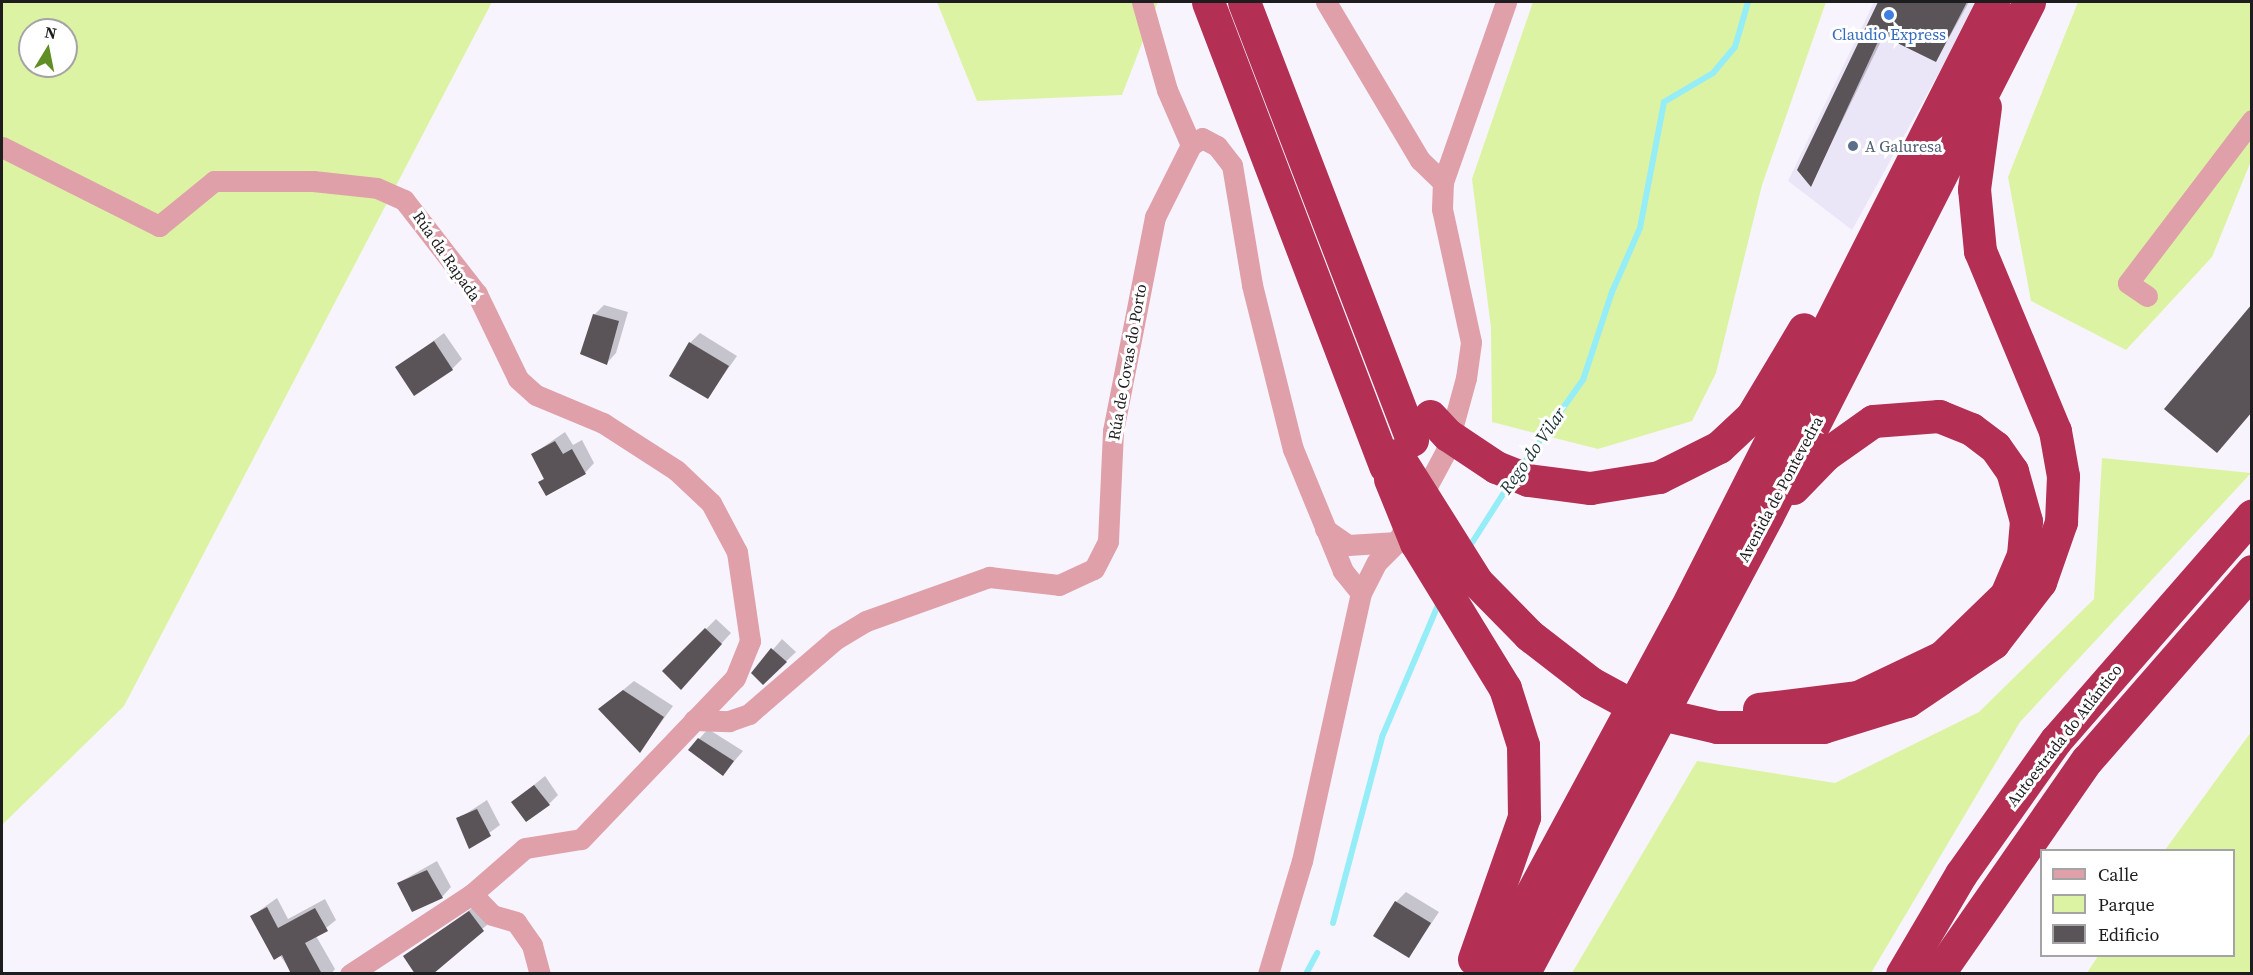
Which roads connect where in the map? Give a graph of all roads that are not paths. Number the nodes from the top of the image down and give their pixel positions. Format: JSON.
{"nodes":[{"id":1,"x":1142,"y":2,"type":"edge"},
{"id":2,"x":1208,"y":2,"type":"edge"},
{"id":3,"x":1244,"y":2,"type":"edge"},
{"id":4,"x":1326,"y":2,"type":"edge"},
{"id":5,"x":1506,"y":2,"type":"edge"},
{"id":6,"x":1993,"y":2,"type":"edge"},
{"id":7,"x":2029,"y":2,"type":"edge"},
{"id":8,"x":1988,"y":84,"type":"junction"},
{"id":9,"x":2252,"y":120,"type":"edge"},
{"id":10,"x":1191,"y":145,"type":"junction"},
{"id":11,"x":2,"y":147,"type":"edge"},
{"id":12,"x":1443,"y":182,"type":"junction"},
{"id":13,"x":1862,"y":259,"type":"junction"},
{"id":14,"x":2147,"y":296,"type":"dead end"},
{"id":15,"x":1406,"y":444,"type":"junction"},
{"id":16,"x":2252,"y":515,"type":"edge"},
{"id":17,"x":1767,"y":516,"type":"junction"},
{"id":18,"x":1325,"y":529,"type":"junction"},
{"id":19,"x":1397,"y":542,"type":"junction"},
{"id":20,"x":2252,"y":571,"type":"edge"},
{"id":21,"x":1361,"y":593,"type":"junction"},
{"id":22,"x":1719,"y":716,"type":"junction"},
{"id":23,"x":693,"y":720,"type":"junction"},
{"id":24,"x":472,"y":894,"type":"junction"},
{"id":25,"x":350,"y":974,"type":"edge"},
{"id":26,"x":540,"y":974,"type":"edge"},
{"id":27,"x":1268,"y":974,"type":"edge"},
{"id":28,"x":1466,"y":974,"type":"edge"},
{"id":29,"x":1488,"y":974,"type":"edge"},
{"id":30,"x":1523,"y":974,"type":"edge"},
{"id":31,"x":1902,"y":974,"type":"edge"},
{"id":32,"x":1938,"y":974,"type":"edge"}],
"edges":[{"from":1,"to":10,"type":"street"},
{"from":2,"to":15,"type":"highway"},
{"from":3,"to":15,"type":"highway"},
{"from":4,"to":12,"type":"street"},
{"from":5,"to":12,"type":"street"},
{"from":6,"to":13,"type":"highway","name":"Avenida de Pontevedra"},
{"from":7,"to":8,"type":"highway","name":"Avenida de Pontevedra"},
{"from":8,"to":17,"type":"highway","name":"Avenida de Pontevedra"},
{"from":8,"to":22,"type":"highway"},
{"from":9,"to":14,"type":"street"},
{"from":10,"to":18,"type":"street"},
{"from":10,"to":23,"type":"street","name":"Rúa de Covas do Porto"},
{"from":11,"to":23,"type":"street","name":"Rúa da Rapada"},
{"from":12,"to":19,"type":"street"},
{"from":13,"to":15,"type":"highway","bridge":true},
{"from":13,"to":29,"type":"highway","name":"Avenida de Pontevedra"},
{"from":15,"to":22,"type":"highway"},
{"from":15,"to":28,"type":"highway","bridge":true},
{"from":16,"to":31,"type":"highway","name":"Autoestrada do Atlántico"},
{"from":17,"to":22,"type":"highway"},
{"from":17,"to":30,"type":"highway","name":"Avenida de Pontevedra"},
{"from":18,"to":19,"type":"street"},
{"from":18,"to":21,"type":"street"},
{"from":19,"to":21,"type":"street"},
{"from":20,"to":32,"type":"highway","name":"Autoestrada do Atlántico"},
{"from":21,"to":27,"type":"street"},
{"from":23,"to":24,"type":"street"},
{"from":24,"to":25,"type":"street"},
{"from":24,"to":26,"type":"street"}]}
